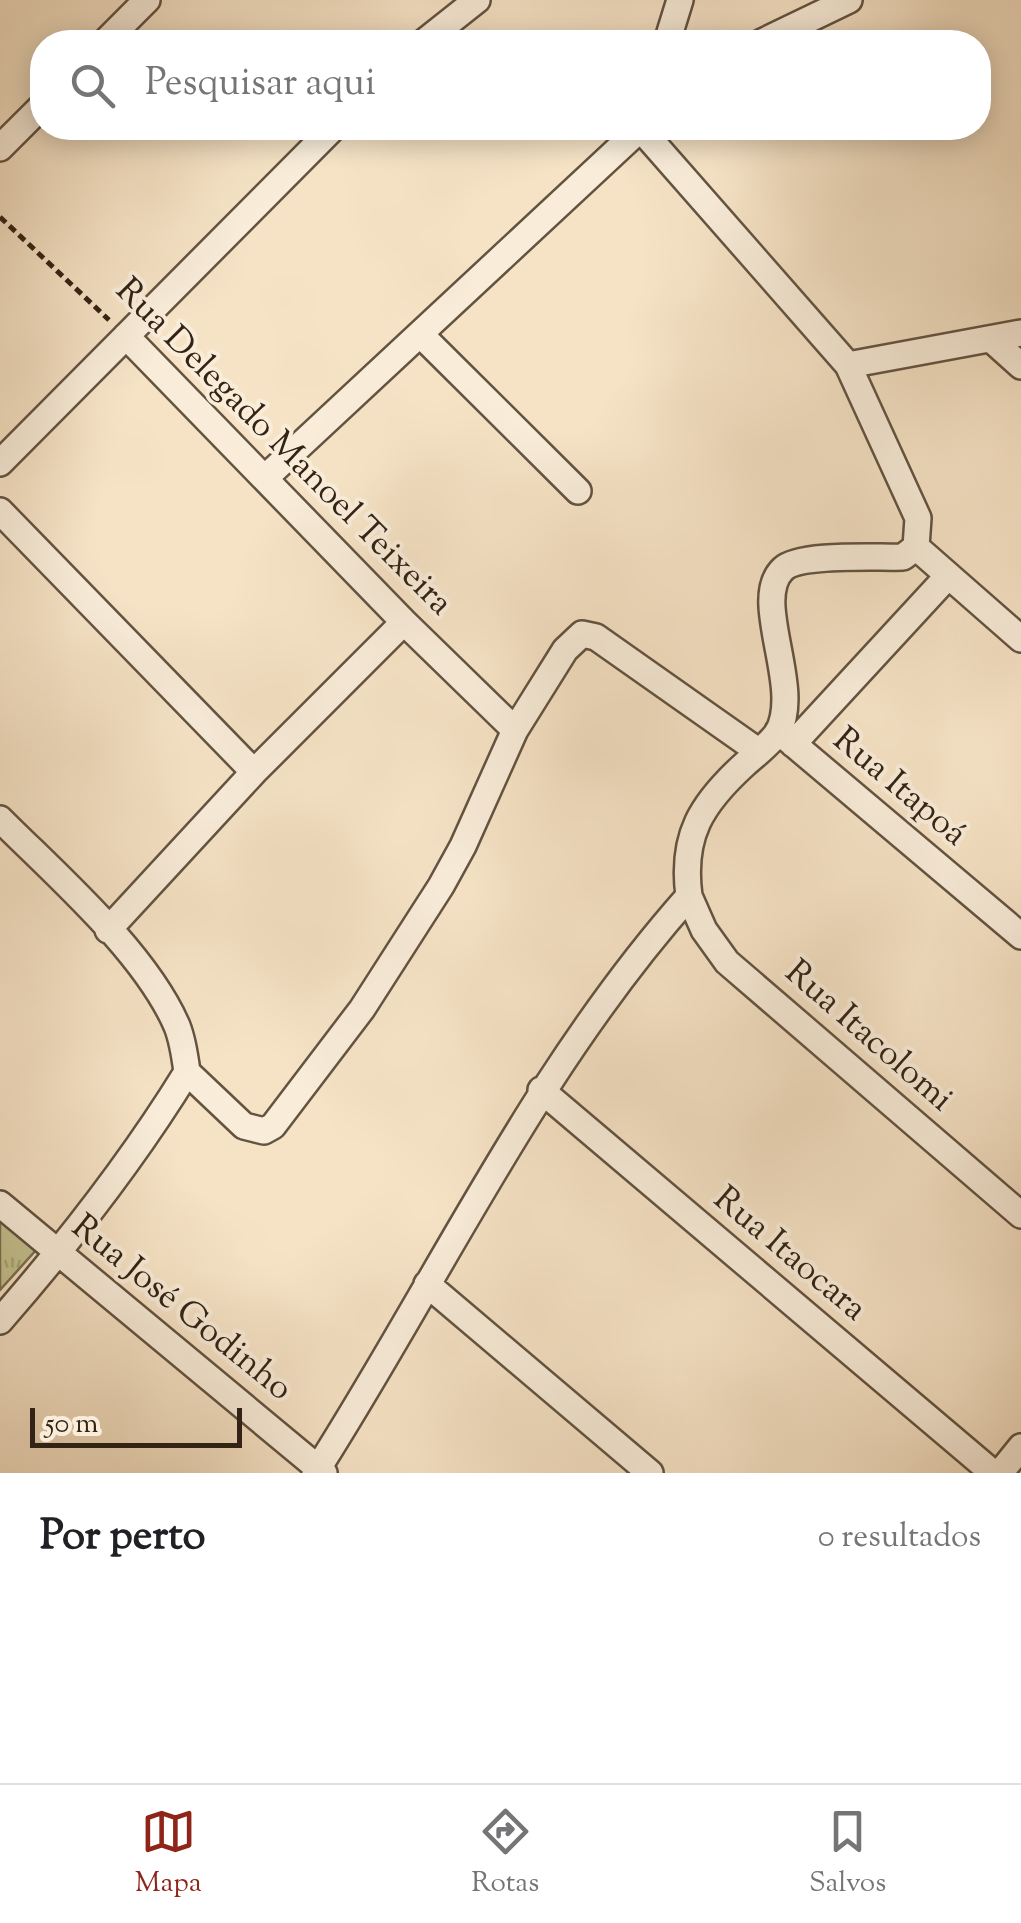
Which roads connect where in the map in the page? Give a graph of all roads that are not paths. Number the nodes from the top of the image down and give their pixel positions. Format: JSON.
{"nodes":[{"id":1,"x":147,"y":0,"type":"edge"},
{"id":2,"x":477,"y":0,"type":"edge"},
{"id":3,"x":680,"y":0,"type":"edge"},
{"id":4,"x":848,"y":0,"type":"edge"},
{"id":5,"x":117,"y":30,"type":"edge"},
{"id":6,"x":439,"y":30,"type":"edge"},
{"id":7,"x":671,"y":30,"type":"edge"},
{"id":8,"x":787,"y":30,"type":"edge"},
{"id":9,"x":30,"y":118,"type":"edge"},
{"id":10,"x":322,"y":140,"type":"edge"},
{"id":11,"x":627,"y":140,"type":"edge"},
{"id":12,"x":651,"y":140,"type":"edge"},
{"id":13,"x":0,"y":148,"type":"edge"},
{"id":14,"x":1021,"y":333,"type":"edge"},
{"id":15,"x":420,"y":334,"type":"junction"},
{"id":16,"x":126,"y":336,"type":"junction"},
{"id":17,"x":992,"y":340,"type":"junction"},
{"id":18,"x":848,"y":365,"type":"junction"},
{"id":19,"x":1021,"y":366,"type":"edge"},
{"id":20,"x":0,"y":463,"type":"edge"},
{"id":21,"x":264,"y":478,"type":"junction"},
{"id":22,"x":578,"y":492,"type":"dead end"},
{"id":23,"x":0,"y":511,"type":"edge"},
{"id":24,"x":916,"y":547,"type":"junction"},
{"id":25,"x":948,"y":576,"type":"junction"},
{"id":26,"x":404,"y":622,"type":"junction"},
{"id":27,"x":1021,"y":640,"type":"edge"},
{"id":28,"x":515,"y":730,"type":"junction"},
{"id":29,"x":786,"y":738,"type":"junction"},
{"id":30,"x":758,"y":751,"type":"junction"},
{"id":31,"x":254,"y":772,"type":"junction"},
{"id":32,"x":0,"y":818,"type":"edge"},
{"id":33,"x":689,"y":896,"type":"junction"},
{"id":34,"x":108,"y":930,"type":"junction"},
{"id":35,"x":1021,"y":936,"type":"edge"},
{"id":36,"x":187,"y":1072,"type":"junction"},
{"id":37,"x":541,"y":1090,"type":"junction"},
{"id":38,"x":0,"y":1204,"type":"edge"},
{"id":39,"x":1021,"y":1215,"type":"edge"},
{"id":40,"x":58,"y":1254,"type":"junction"},
{"id":41,"x":428,"y":1284,"type":"junction"},
{"id":42,"x":0,"y":1321,"type":"edge"},
{"id":43,"x":1021,"y":1447,"type":"edge"},
{"id":44,"x":319,"y":1471,"type":"edge"},
{"id":45,"x":650,"y":1473,"type":"edge"},
{"id":46,"x":996,"y":1473,"type":"edge"}],
"edges":[{"from":1,"to":5,"type":"street"},
{"from":2,"to":6,"type":"street"},
{"from":3,"to":7,"type":"street"},
{"from":4,"to":8,"type":"street"},
{"from":9,"to":13,"type":"street"},
{"from":10,"to":16,"type":"street"},
{"from":11,"to":15,"type":"street"},
{"from":12,"to":18,"type":"street"},
{"from":14,"to":17,"type":"street"},
{"from":15,"to":21,"type":"street"},
{"from":15,"to":22,"type":"street"},
{"from":16,"to":20,"type":"street"},
{"from":16,"to":21,"type":"street","name":"Rua Delegado Manoel Teixeira"},
{"from":17,"to":18,"type":"street"},
{"from":17,"to":19,"type":"street"},
{"from":18,"to":24,"type":"street"},
{"from":21,"to":26,"type":"street","name":"Rua Delegado Manoel Teixeira"},
{"from":23,"to":31,"type":"street"},
{"from":24,"to":25,"type":"street"},
{"from":24,"to":29,"type":"street"},
{"from":25,"to":27,"type":"street"},
{"from":25,"to":29,"type":"street"},
{"from":26,"to":28,"type":"street","name":"Rua Delegado Manoel Teixeira"},
{"from":26,"to":31,"type":"street"},
{"from":28,"to":30,"type":"street"},
{"from":28,"to":36,"type":"street"},
{"from":29,"to":30,"type":"street"},
{"from":29,"to":35,"type":"street","name":"Rua Itapoá"},
{"from":30,"to":33,"type":"street"},
{"from":31,"to":34,"type":"street"},
{"from":32,"to":34,"type":"street"},
{"from":33,"to":37,"type":"street"},
{"from":33,"to":39,"type":"street","name":"Rua Itacolomi"},
{"from":34,"to":36,"type":"street"},
{"from":36,"to":40,"type":"street"},
{"from":37,"to":41,"type":"street"},
{"from":37,"to":46,"type":"street","name":"Rua Itaocara"},
{"from":38,"to":40,"type":"street","name":"Rua José Godinho"},
{"from":40,"to":42,"type":"street"},
{"from":40,"to":44,"type":"street","name":"Rua José Godinho"},
{"from":41,"to":44,"type":"street"},
{"from":41,"to":45,"type":"street"},
{"from":43,"to":46,"type":"street"}]}
